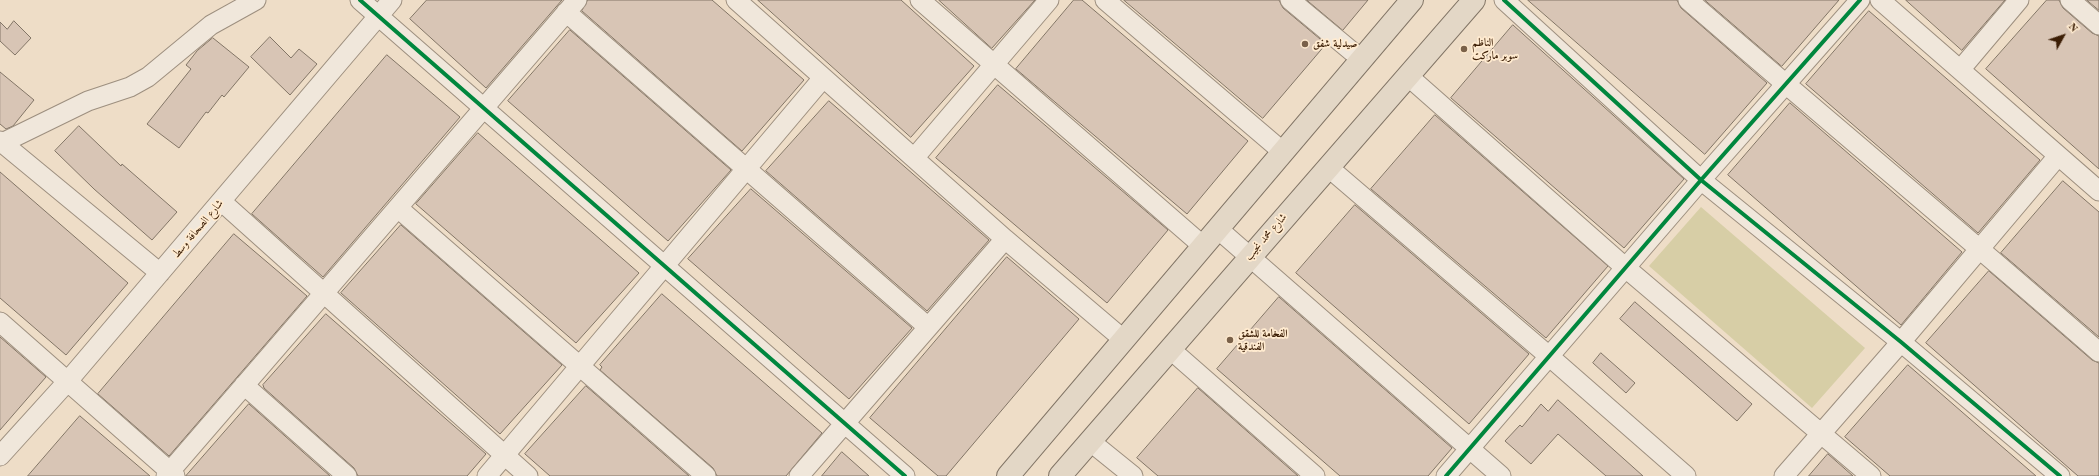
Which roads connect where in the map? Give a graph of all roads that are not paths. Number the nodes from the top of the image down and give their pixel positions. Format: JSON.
{"nodes":[{"id":1,"x":256,"y":0,"type":"edge"},
{"id":2,"x":360,"y":0,"type":"edge"},
{"id":3,"x":392,"y":0,"type":"edge"},
{"id":4,"x":736,"y":0,"type":"edge"},
{"id":5,"x":920,"y":0,"type":"edge"},
{"id":6,"x":1049,"y":0,"type":"edge"},
{"id":7,"x":1105,"y":0,"type":"edge"},
{"id":8,"x":1290,"y":0,"type":"edge"},
{"id":9,"x":1412,"y":0,"type":"edge"},
{"id":10,"x":1474,"y":0,"type":"edge"},
{"id":11,"x":1504,"y":0,"type":"edge"},
{"id":12,"x":1688,"y":0,"type":"edge"},
{"id":13,"x":1860,"y":0,"type":"edge"},
{"id":14,"x":1880,"y":0,"type":"edge"},
{"id":15,"x":2020,"y":0,"type":"edge"},
{"id":16,"x":2070,"y":0,"type":"edge"},
{"id":17,"x":572,"y":6,"type":"edge"},
{"id":18,"x":378,"y":16,"type":"junction"},
{"id":19,"x":2099,"y":26,"type":"edge"},
{"id":20,"x":1361,"y":59,"type":"junction"},
{"id":21,"x":994,"y":64,"type":"junction"},
{"id":22,"x":1960,"y":70,"type":"junction"},
{"id":23,"x":1408,"y":76,"type":"junction"},
{"id":24,"x":823,"y":78,"type":"junction"},
{"id":25,"x":1786,"y":85,"type":"junction"},
{"id":26,"x":484,"y":108,"type":"junction"},
{"id":27,"x":1,"y":142,"type":"edge"},
{"id":28,"x":1283,"y":152,"type":"junction"},
{"id":29,"x":2058,"y":156,"type":"junction"},
{"id":30,"x":915,"y":158,"type":"junction"},
{"id":31,"x":1328,"y":167,"type":"junction"},
{"id":32,"x":747,"y":169,"type":"junction"},
{"id":33,"x":1701,"y":180,"type":"junction"},
{"id":34,"x":2099,"y":191,"type":"edge"},
{"id":35,"x":221,"y":201,"type":"junction"},
{"id":36,"x":398,"y":208,"type":"junction"},
{"id":37,"x":1218,"y":229,"type":"junction"},
{"id":38,"x":1005,"y":239,"type":"junction"},
{"id":39,"x":1203,"y":246,"type":"junction"},
{"id":40,"x":1980,"y":248,"type":"junction"},
{"id":41,"x":1250,"y":256,"type":"junction"},
{"id":42,"x":665,"y":265,"type":"junction"},
{"id":43,"x":1627,"y":269,"type":"junction"},
{"id":44,"x":160,"y":274,"type":"junction"},
{"id":45,"x":324,"y":293,"type":"junction"},
{"id":46,"x":0,"y":322,"type":"edge"},
{"id":47,"x":928,"y":327,"type":"junction"},
{"id":48,"x":1124,"y":340,"type":"junction"},
{"id":49,"x":1901,"y":342,"type":"junction"},
{"id":50,"x":1170,"y":349,"type":"junction"},
{"id":51,"x":2099,"y":352,"type":"edge"},
{"id":52,"x":1550,"y":357,"type":"junction"},
{"id":53,"x":580,"y":366,"type":"junction"},
{"id":54,"x":68,"y":382,"type":"junction"},
{"id":55,"x":244,"y":385,"type":"junction"},
{"id":56,"x":845,"y":423,"type":"junction"},
{"id":57,"x":1821,"y":434,"type":"junction"},
{"id":58,"x":1092,"y":442,"type":"junction"},
{"id":59,"x":1470,"y":449,"type":"junction"},
{"id":60,"x":0,"y":456,"type":"edge"},
{"id":61,"x":505,"y":456,"type":"junction"},
{"id":62,"x":170,"y":475,"type":"edge"},
{"id":63,"x":347,"y":476,"type":"edge"},
{"id":64,"x":487,"y":476,"type":"edge"},
{"id":65,"x":528,"y":476,"type":"edge"},
{"id":66,"x":706,"y":476,"type":"edge"},
{"id":67,"x":799,"y":476,"type":"edge"},
{"id":68,"x":905,"y":476,"type":"edge"},
{"id":69,"x":1008,"y":476,"type":"edge"},
{"id":70,"x":1060,"y":476,"type":"edge"},
{"id":71,"x":1133,"y":476,"type":"edge"},
{"id":72,"x":1315,"y":476,"type":"edge"},
{"id":73,"x":1446,"y":476,"type":"edge"},
{"id":74,"x":1501,"y":476,"type":"edge"},
{"id":75,"x":1686,"y":476,"type":"edge"},
{"id":76,"x":1784,"y":476,"type":"edge"},
{"id":77,"x":1871,"y":476,"type":"edge"},
{"id":78,"x":2060,"y":476,"type":"edge"}],
"edges":[{"from":1,"to":27,"type":"street"},
{"from":2,"to":18,"type":"street"},
{"from":3,"to":18,"type":"street","name":"شارع الصحافة وسط"},
{"from":4,"to":24,"type":"street"},
{"from":5,"to":21,"type":"street"},
{"from":6,"to":21,"type":"street"},
{"from":7,"to":28,"type":"street"},
{"from":8,"to":20,"type":"street"},
{"from":9,"to":20,"type":"main road"},
{"from":10,"to":23,"type":"main road","name":"شارع محمد نجيب"},
{"from":11,"to":33,"type":"street"},
{"from":12,"to":25,"type":"street"},
{"from":13,"to":25,"type":"street"},
{"from":14,"to":22,"type":"street"},
{"from":15,"to":22,"type":"street"},
{"from":16,"to":19,"type":"street"},
{"from":17,"to":26,"type":"street"},
{"from":17,"to":32,"type":"street"},
{"from":18,"to":26,"type":"street"},
{"from":18,"to":35,"type":"street","name":"شارع الصحافة وسط"},
{"from":20,"to":28,"type":"main road"},
{"from":21,"to":30,"type":"street"},
{"from":21,"to":39,"type":"street"},
{"from":22,"to":29,"type":"street"},
{"from":23,"to":31,"type":"main road","name":"شارع محمد نجيب"},
{"from":23,"to":43,"type":"street"},
{"from":24,"to":30,"type":"street"},
{"from":24,"to":32,"type":"street"},
{"from":25,"to":33,"type":"street"},
{"from":25,"to":40,"type":"street"},
{"from":26,"to":36,"type":"street"},
{"from":26,"to":42,"type":"street"},
{"from":27,"to":44,"type":"street"},
{"from":28,"to":37,"type":"main road"},
{"from":29,"to":34,"type":"street"},
{"from":29,"to":40,"type":"street"},
{"from":30,"to":38,"type":"street"},
{"from":31,"to":41,"type":"main road","name":"شارع محمد نجيب"},
{"from":31,"to":52,"type":"street"},
{"from":32,"to":42,"type":"street"},
{"from":32,"to":47,"type":"street"},
{"from":33,"to":43,"type":"street"},
{"from":33,"to":49,"type":"street"},
{"from":35,"to":44,"type":"street","name":"شارع الصحافة وسط"},
{"from":35,"to":45,"type":"street"},
{"from":36,"to":45,"type":"street"},
{"from":36,"to":53,"type":"street"},
{"from":37,"to":39,"type":"main road"},
{"from":37,"to":41,"type":"street"},
{"from":38,"to":47,"type":"street"},
{"from":38,"to":48,"type":"street"},
{"from":39,"to":48,"type":"main road"},
{"from":40,"to":49,"type":"street"},
{"from":40,"to":51,"type":"street"},
{"from":41,"to":50,"type":"main road","name":"شارع محمد نجيب"},
{"from":41,"to":59,"type":"street"},
{"from":42,"to":53,"type":"street"},
{"from":42,"to":56,"type":"street"},
{"from":43,"to":52,"type":"street"},
{"from":43,"to":57,"type":"street"},
{"from":44,"to":54,"type":"street","name":"شارع الصحافة وسط"},
{"from":45,"to":55,"type":"street"},
{"from":45,"to":61,"type":"street"},
{"from":46,"to":54,"type":"street"},
{"from":47,"to":56,"type":"street"},
{"from":48,"to":69,"type":"main road"},
{"from":49,"to":57,"type":"street"},
{"from":49,"to":78,"type":"street"},
{"from":50,"to":58,"type":"main road","name":"شارع محمد نجيب"},
{"from":50,"to":72,"type":"street"},
{"from":52,"to":59,"type":"street"},
{"from":52,"to":75,"type":"street"},
{"from":53,"to":61,"type":"street"},
{"from":53,"to":66,"type":"street"},
{"from":54,"to":60,"type":"street","name":"شارع الصحافة وسط"},
{"from":54,"to":62,"type":"street"},
{"from":55,"to":62,"type":"street"},
{"from":55,"to":63,"type":"street"},
{"from":56,"to":67,"type":"street"},
{"from":56,"to":68,"type":"street"},
{"from":57,"to":76,"type":"street"},
{"from":57,"to":77,"type":"street"},
{"from":58,"to":70,"type":"main road","name":"شارع محمد نجيب"},
{"from":58,"to":71,"type":"street"},
{"from":59,"to":73,"type":"street"},
{"from":59,"to":74,"type":"street"},
{"from":61,"to":64,"type":"street"},
{"from":61,"to":65,"type":"street"}]}
